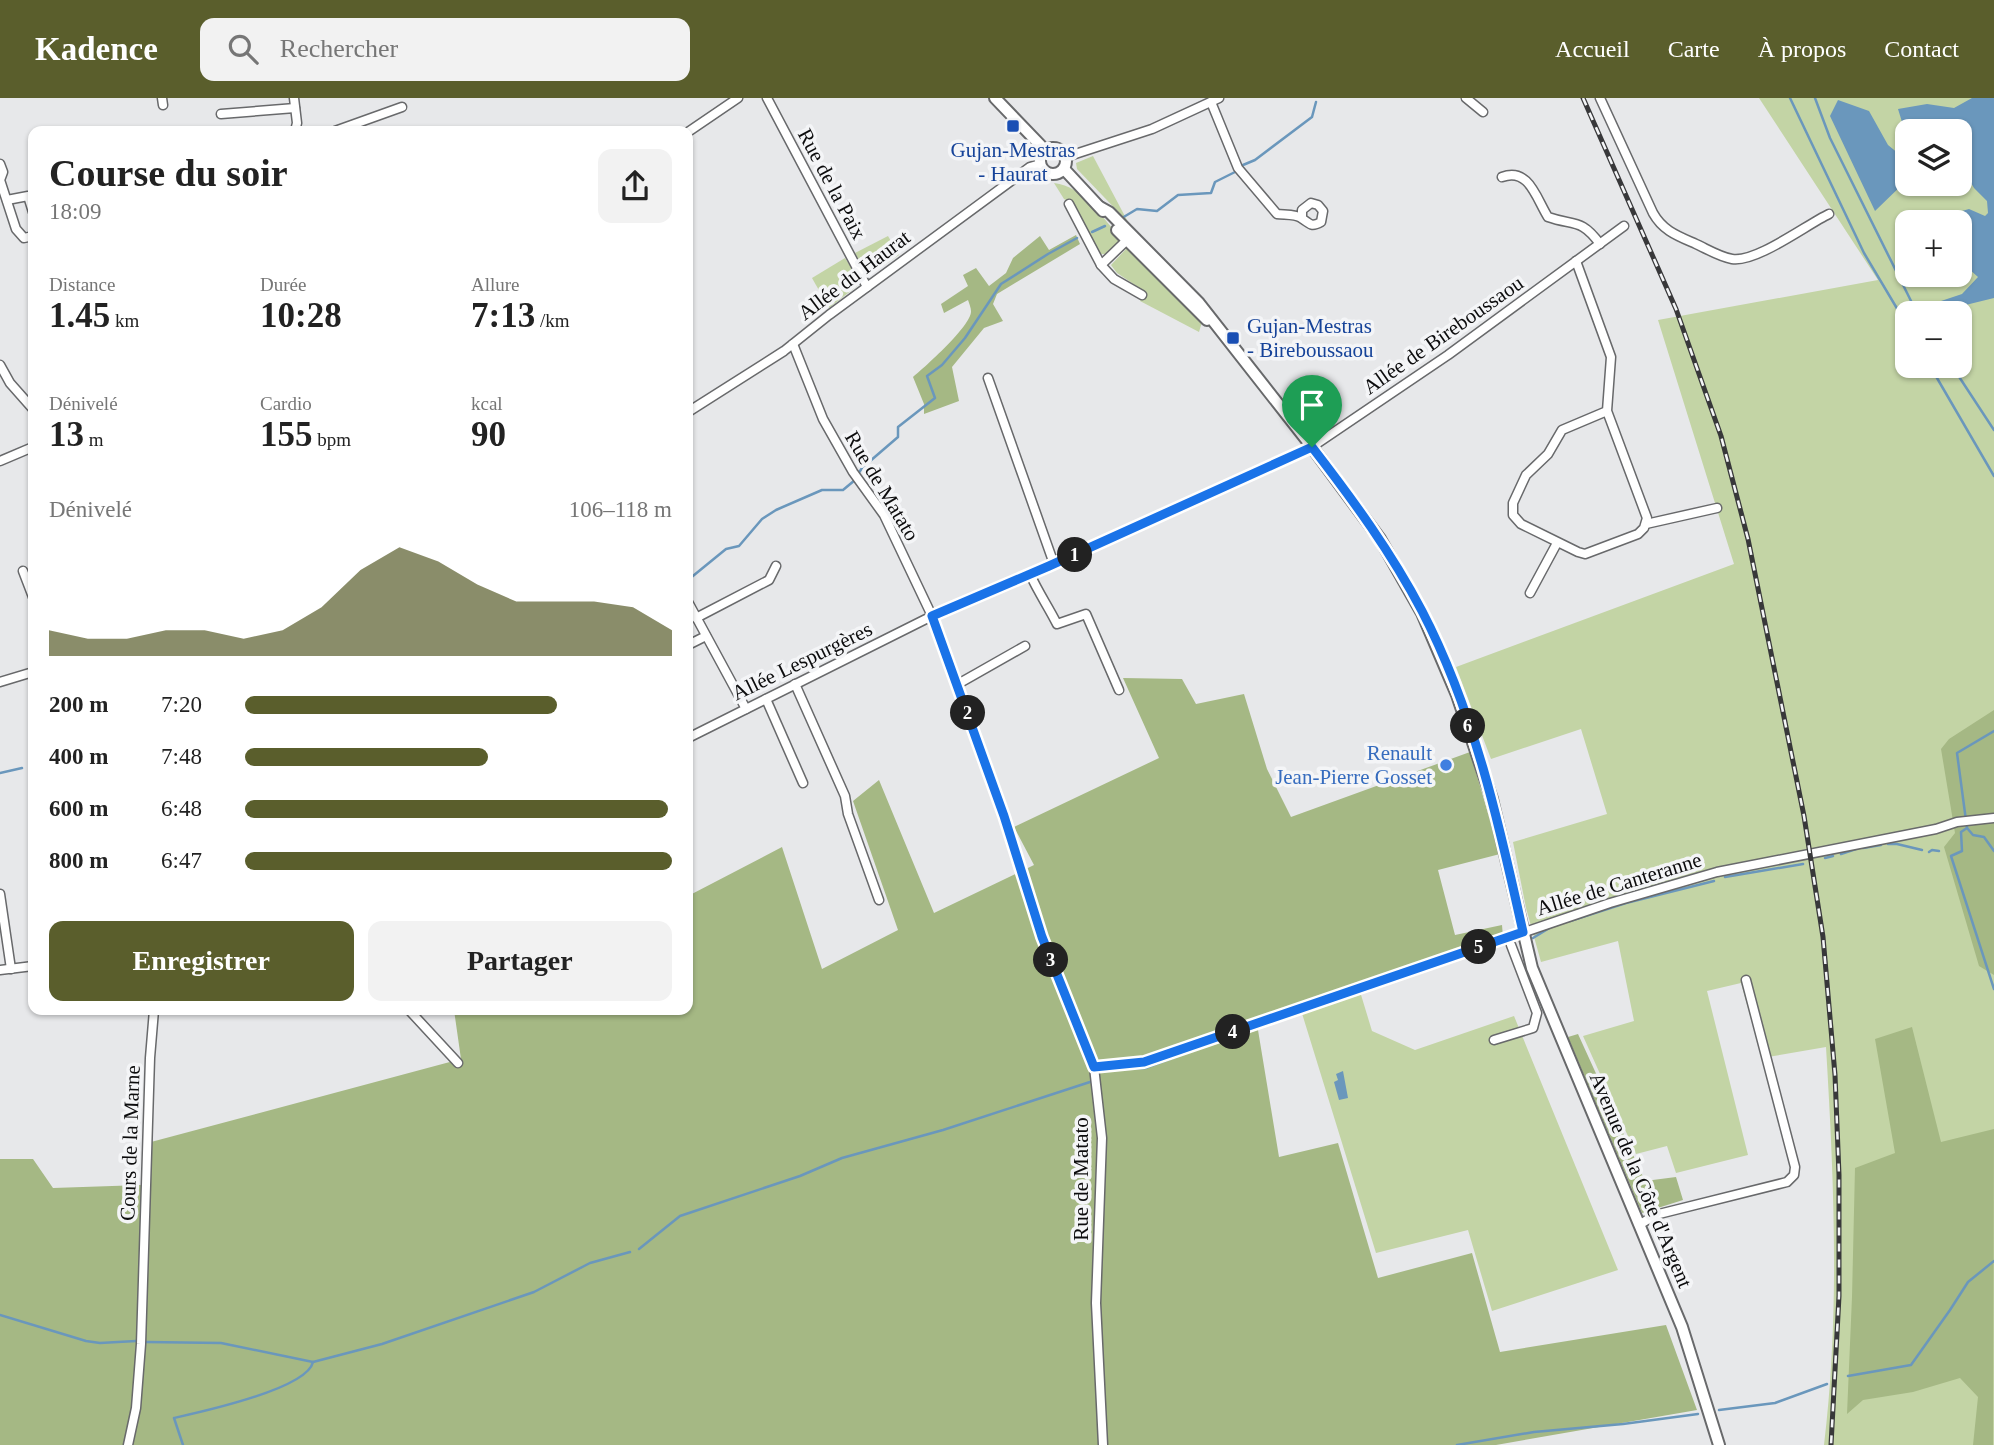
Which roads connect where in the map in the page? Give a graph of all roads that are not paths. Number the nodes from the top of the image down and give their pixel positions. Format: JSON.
{"nodes":[{"id":1,"x":294,"y":98,"type":"edge"},
{"id":2,"x":738,"y":98,"type":"edge"},
{"id":3,"x":767,"y":98,"type":"edge"},
{"id":4,"x":995,"y":98,"type":"edge"},
{"id":5,"x":1466,"y":98,"type":"edge"},
{"id":6,"x":1600,"y":98,"type":"edge"},
{"id":7,"x":1215,"y":100,"type":"edge"},
{"id":8,"x":402,"y":107,"type":"dead end"},
{"id":9,"x":295,"y":108,"type":"junction"},
{"id":10,"x":1483,"y":112,"type":"dead end"},
{"id":11,"x":221,"y":114,"type":"dead end"},
{"id":12,"x":296,"y":126,"type":"edge"},
{"id":13,"x":349,"y":126,"type":"edge"},
{"id":14,"x":693,"y":129,"type":"edge"},
{"id":15,"x":1045,"y":150,"type":"junction"},
{"id":16,"x":1066,"y":157,"type":"junction"},
{"id":17,"x":0,"y":164,"type":"edge"},
{"id":18,"x":1040,"y":164,"type":"junction"},
{"id":19,"x":1064,"y":169,"type":"junction"},
{"id":20,"x":1502,"y":177,"type":"dead end"},
{"id":21,"x":0,"y":180,"type":"edge"},
{"id":22,"x":28,"y":197,"type":"edge"},
{"id":23,"x":7,"y":200,"type":"junction"},
{"id":24,"x":1069,"y":204,"type":"dead end"},
{"id":25,"x":1829,"y":214,"type":"dead end"},
{"id":26,"x":1302,"y":218,"type":"dead end"},
{"id":27,"x":1623,"y":226,"type":"dead end"},
{"id":28,"x":28,"y":237,"type":"edge"},
{"id":29,"x":1130,"y":237,"type":"junction"},
{"id":30,"x":1600,"y":244,"type":"junction"},
{"id":31,"x":1576,"y":261,"type":"junction"},
{"id":32,"x":1101,"y":265,"type":"junction"},
{"id":33,"x":867,"y":287,"type":"junction"},
{"id":34,"x":1142,"y":295,"type":"dead end"},
{"id":35,"x":793,"y":344,"type":"junction"},
{"id":36,"x":0,"y":365,"type":"edge"},
{"id":37,"x":988,"y":378,"type":"dead end"},
{"id":38,"x":28,"y":403,"type":"edge"},
{"id":39,"x":693,"y":409,"type":"edge"},
{"id":40,"x":1607,"y":411,"type":"junction"},
{"id":41,"x":1312,"y":447,"type":"junction"},
{"id":42,"x":28,"y":449,"type":"edge"},
{"id":43,"x":0,"y":461,"type":"edge"},
{"id":44,"x":1717,"y":508,"type":"dead end"},
{"id":45,"x":1646,"y":524,"type":"junction"},
{"id":46,"x":1557,"y":543,"type":"junction"},
{"id":47,"x":1054,"y":564,"type":"junction"},
{"id":48,"x":776,"y":566,"type":"dead end"},
{"id":49,"x":23,"y":571,"type":"dead end"},
{"id":50,"x":1030,"y":574,"type":"junction"},
{"id":51,"x":28,"y":584,"type":"edge"},
{"id":52,"x":1530,"y":593,"type":"dead end"},
{"id":53,"x":693,"y":612,"type":"edge"},
{"id":54,"x":932,"y":616,"type":"junction"},
{"id":55,"x":696,"y":618,"type":"junction"},
{"id":56,"x":706,"y":636,"type":"junction"},
{"id":57,"x":693,"y":642,"type":"edge"},
{"id":58,"x":1025,"y":646,"type":"dead end"},
{"id":59,"x":28,"y":674,"type":"edge"},
{"id":60,"x":0,"y":682,"type":"edge"},
{"id":61,"x":795,"y":684,"type":"junction"},
{"id":62,"x":958,"y":684,"type":"junction"},
{"id":63,"x":1119,"y":690,"type":"dead end"},
{"id":64,"x":766,"y":699,"type":"junction"},
{"id":65,"x":746,"y":709,"type":"junction"},
{"id":66,"x":693,"y":736,"type":"edge"},
{"id":67,"x":803,"y":782,"type":"dead end"},
{"id":68,"x":1994,"y":818,"type":"edge"},
{"id":69,"x":0,"y":894,"type":"edge"},
{"id":70,"x":879,"y":900,"type":"dead end"},
{"id":71,"x":1523,"y":932,"type":"junction"},
{"id":72,"x":1511,"y":945,"type":"dead end"},
{"id":73,"x":28,"y":967,"type":"edge"},
{"id":74,"x":11,"y":969,"type":"junction"},
{"id":75,"x":0,"y":970,"type":"edge"},
{"id":76,"x":1746,"y":980,"type":"dead end"},
{"id":77,"x":1548,"y":1008,"type":"junction"},
{"id":78,"x":1537,"y":1013,"type":"junction"},
{"id":79,"x":154,"y":1015,"type":"edge"},
{"id":80,"x":415,"y":1015,"type":"edge"},
{"id":81,"x":1494,"y":1040,"type":"dead end"},
{"id":82,"x":458,"y":1063,"type":"dead end"},
{"id":83,"x":1094,"y":1067,"type":"junction"},
{"id":84,"x":1639,"y":1225,"type":"junction"},
{"id":85,"x":128,"y":1445,"type":"edge"},
{"id":86,"x":1103,"y":1445,"type":"edge"},
{"id":87,"x":1720,"y":1445,"type":"edge"}],
"edges":[{"from":1,"to":9,"type":"street"},
{"from":2,"to":14,"type":"street"},
{"from":3,"to":33,"type":"street","name":"Rue de la Paix"},
{"from":4,"to":15,"type":"main road"},
{"from":5,"to":10,"type":"street"},
{"from":6,"to":25,"type":"street"},
{"from":7,"to":16,"type":"street"},
{"from":7,"to":26,"type":"street"},
{"from":8,"to":13,"type":"street"},
{"from":9,"to":11,"type":"street"},
{"from":9,"to":12,"type":"street"},
{"from":15,"to":16,"type":"main road"},
{"from":15,"to":18,"type":"main road"},
{"from":16,"to":19,"type":"main road"},
{"from":17,"to":21,"type":"street"},
{"from":18,"to":19,"type":"main road"},
{"from":18,"to":33,"type":"street","name":"Allée du Haurat"},
{"from":19,"to":29,"type":"main road","name":"Avenue de la Côte d'Argent"},
{"from":20,"to":30,"type":"street"},
{"from":21,"to":23,"type":"street"},
{"from":22,"to":23,"type":"street"},
{"from":23,"to":28,"type":"street"},
{"from":24,"to":32,"type":"street"},
{"from":27,"to":30,"type":"street","name":"Allée de Bireboussaou"},
{"from":29,"to":32,"type":"street"},
{"from":29,"to":41,"type":"main road","name":"Avenue de la Côte d'Argent"},
{"from":30,"to":31,"type":"street","name":"Allée de Bireboussaou"},
{"from":31,"to":40,"type":"street"},
{"from":31,"to":41,"type":"street","name":"Allée de Bireboussaou"},
{"from":32,"to":34,"type":"street"},
{"from":33,"to":35,"type":"street","name":"Allée du Haurat"},
{"from":35,"to":39,"type":"street","name":"Allée du Haurat"},
{"from":35,"to":54,"type":"street","name":"Rue de Matato"},
{"from":36,"to":38,"type":"street"},
{"from":37,"to":47,"type":"street"},
{"from":40,"to":45,"type":"street"},
{"from":40,"to":46,"type":"street"},
{"from":41,"to":47,"type":"street","name":"Allée de Bireboussaou"},
{"from":41,"to":71,"type":"main road","name":"Avenue de la Côte d'Argent"},
{"from":42,"to":43,"type":"street"},
{"from":44,"to":45,"type":"street"},
{"from":45,"to":46,"type":"street"},
{"from":46,"to":52,"type":"street"},
{"from":47,"to":50,"type":"street","name":"Allée de Bireboussaou"},
{"from":48,"to":55,"type":"street"},
{"from":49,"to":51,"type":"street"},
{"from":50,"to":54,"type":"street","name":"Allée de Bireboussaou"},
{"from":50,"to":63,"type":"street"},
{"from":53,"to":55,"type":"street"},
{"from":54,"to":61,"type":"street","name":"Allée Lespurgères"},
{"from":54,"to":62,"type":"street","name":"Rue de Matato"},
{"from":55,"to":56,"type":"street"},
{"from":56,"to":57,"type":"street"},
{"from":56,"to":65,"type":"street"},
{"from":58,"to":62,"type":"street"},
{"from":59,"to":60,"type":"street"},
{"from":61,"to":64,"type":"street","name":"Allée Lespurgères"},
{"from":61,"to":70,"type":"street"},
{"from":62,"to":83,"type":"street","name":"Rue de Matato"},
{"from":64,"to":65,"type":"street","name":"Allée Lespurgères"},
{"from":64,"to":67,"type":"street"},
{"from":65,"to":66,"type":"street","name":"Allée Lespurgères"},
{"from":68,"to":71,"type":"street","name":"Allée de Canteranne"},
{"from":69,"to":74,"type":"street"},
{"from":71,"to":77,"type":"main road","name":"Avenue de la Côte d'Argent"},
{"from":71,"to":83,"type":"street","name":"Allée de Canteranne"},
{"from":72,"to":78,"type":"street"},
{"from":73,"to":74,"type":"street"},
{"from":74,"to":75,"type":"street"},
{"from":76,"to":84,"type":"street"},
{"from":77,"to":78,"type":"street"},
{"from":77,"to":84,"type":"main road","name":"Avenue de la Côte d'Argent"},
{"from":78,"to":81,"type":"street"},
{"from":79,"to":85,"type":"street","name":"Cours de la Marne"},
{"from":80,"to":82,"type":"street"},
{"from":83,"to":86,"type":"street","name":"Rue de Matato"},
{"from":84,"to":87,"type":"main road","name":"Avenue de la Côte d'Argent"}]}
